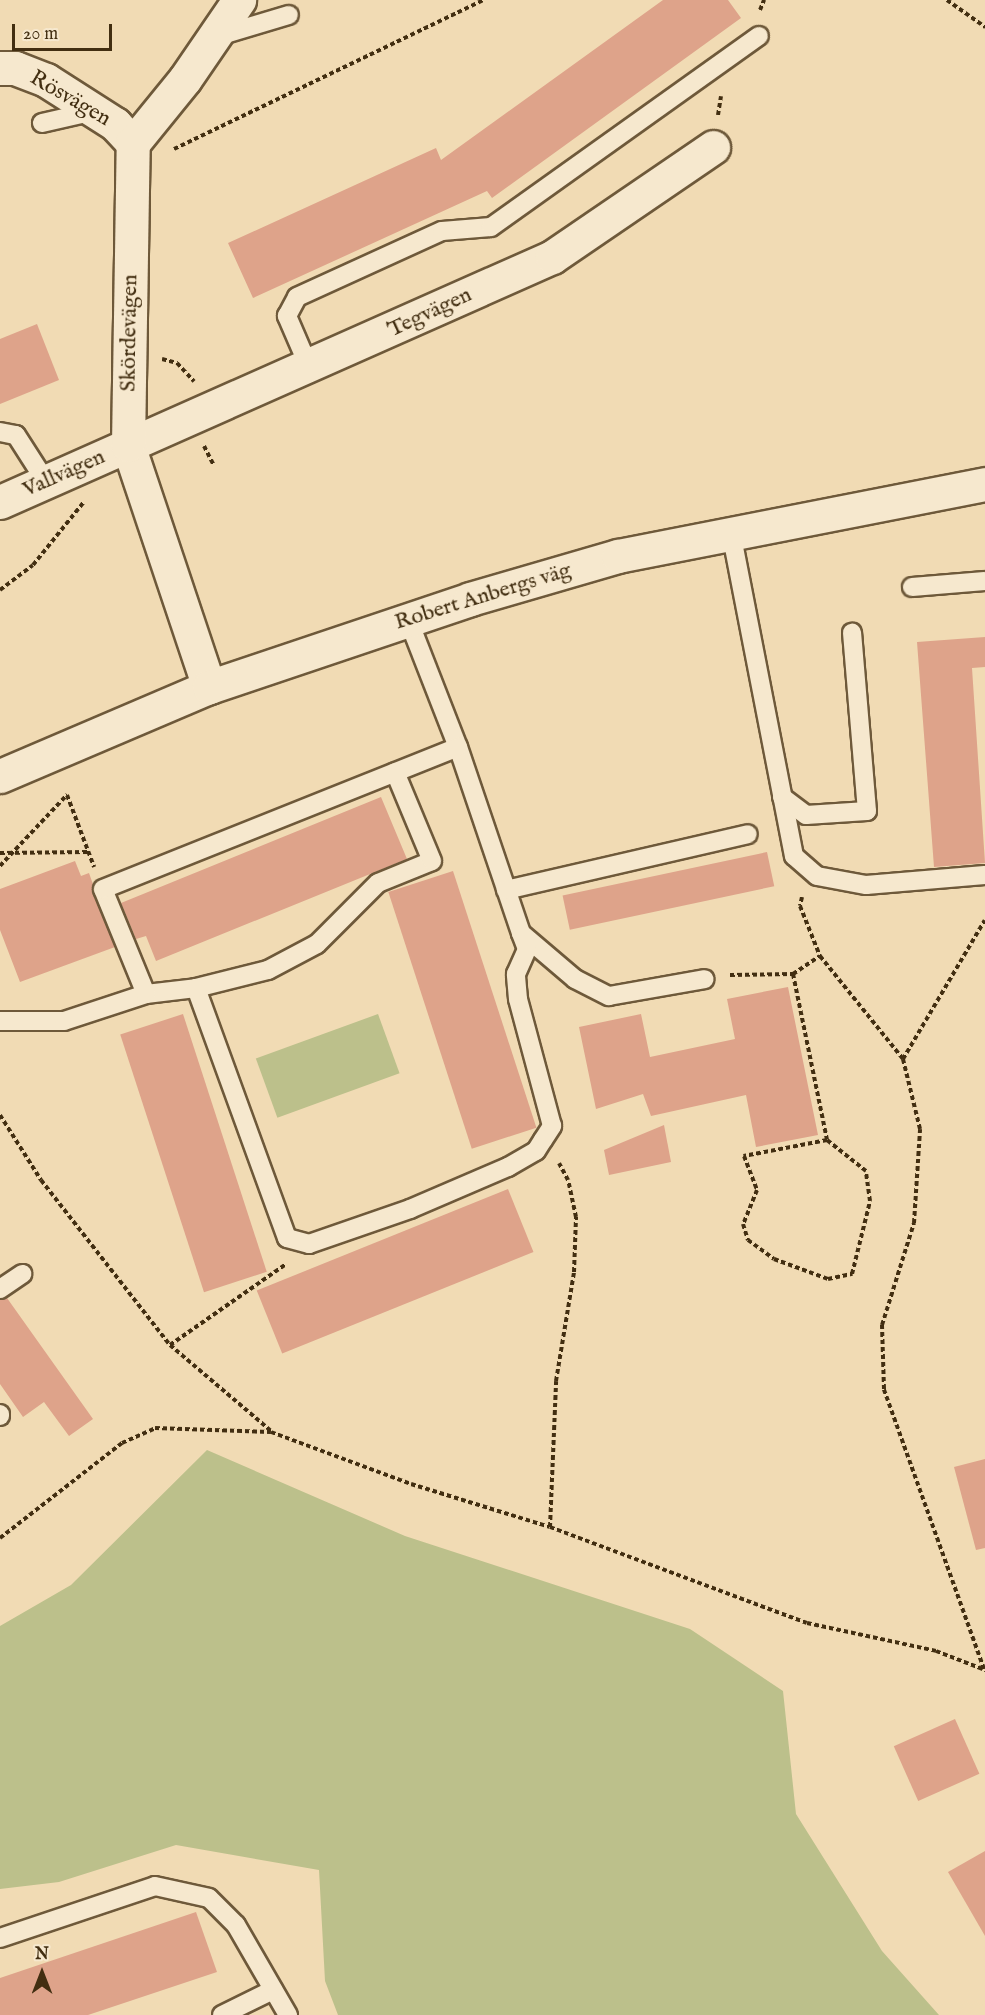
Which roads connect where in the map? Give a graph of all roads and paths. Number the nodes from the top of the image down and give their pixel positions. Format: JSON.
{"nodes":[{"id":1,"x":239,"y":0,"type":"edge"},
{"id":2,"x":484,"y":0,"type":"edge"},
{"id":3,"x":947,"y":0,"type":"edge"},
{"id":4,"x":289,"y":15,"type":"dead end"},
{"id":5,"x":985,"y":27,"type":"edge"},
{"id":6,"x":759,"y":36,"type":"dead end"},
{"id":7,"x":214,"y":37,"type":"junction"},
{"id":8,"x":726,"y":60,"type":"junction"},
{"id":9,"x":0,"y":68,"type":"edge"},
{"id":10,"x":96,"y":111,"type":"junction"},
{"id":11,"x":42,"y":123,"type":"dead end"},
{"id":12,"x":713,"y":147,"type":"joint"},
{"id":13,"x":133,"y":156,"type":"junction"},
{"id":14,"x":129,"y":349,"type":"junction"},
{"id":15,"x":309,"y":367,"type":"junction"},
{"id":16,"x":218,"y":406,"type":"junction"},
{"id":17,"x":0,"y":432,"type":"edge"},
{"id":18,"x":128,"y":445,"type":"junction"},
{"id":19,"x":97,"y":459,"type":"junction"},
{"id":20,"x":46,"y":482,"type":"junction"},
{"id":21,"x":985,"y":484,"type":"edge"},
{"id":22,"x":0,"y":502,"type":"edge"},
{"id":23,"x":731,"y":532,"type":"junction"},
{"id":24,"x":985,"y":581,"type":"edge"},
{"id":25,"x":912,"y":587,"type":"dead end"},
{"id":26,"x":0,"y":590,"type":"edge"},
{"id":27,"x":408,"y":619,"type":"junction"},
{"id":28,"x":852,"y":633,"type":"dead end"},
{"id":29,"x":209,"y":687,"type":"junction"},
{"id":30,"x":458,"y":747,"type":"junction"},
{"id":31,"x":395,"y":772,"type":"junction"},
{"id":32,"x":0,"y":776,"type":"edge"},
{"id":33,"x":782,"y":797,"type":"junction"},
{"id":34,"x":748,"y":834,"type":"dead end"},
{"id":35,"x":17,"y":851,"type":"junction"},
{"id":36,"x":88,"y":852,"type":"junction"},
{"id":37,"x":0,"y":853,"type":"edge"},
{"id":38,"x":0,"y":866,"type":"edge"},
{"id":39,"x":809,"y":870,"type":"junction"},
{"id":40,"x":985,"y":875,"type":"edge"},
{"id":41,"x":103,"y":889,"type":"junction"},
{"id":42,"x":506,"y":890,"type":"junction"},
{"id":43,"x":985,"y":920,"type":"edge"},
{"id":44,"x":521,"y":933,"type":"junction"},
{"id":45,"x":820,"y":956,"type":"junction"},
{"id":46,"x":794,"y":974,"type":"junction"},
{"id":47,"x":705,"y":979,"type":"joint"},
{"id":48,"x":196,"y":988,"type":"junction"},
{"id":49,"x":146,"y":994,"type":"junction"},
{"id":50,"x":0,"y":1021,"type":"edge"},
{"id":51,"x":903,"y":1059,"type":"junction"},
{"id":52,"x":0,"y":1115,"type":"edge"},
{"id":53,"x":545,"y":1136,"type":"junction"},
{"id":54,"x":827,"y":1140,"type":"junction"},
{"id":55,"x":309,"y":1244,"type":"junction"},
{"id":56,"x":22,"y":1274,"type":"dead end"},
{"id":57,"x":0,"y":1288,"type":"edge"},
{"id":58,"x":170,"y":1345,"type":"junction"},
{"id":59,"x":272,"y":1432,"type":"junction"},
{"id":60,"x":550,"y":1527,"type":"junction"},
{"id":61,"x":0,"y":1538,"type":"edge"},
{"id":62,"x":985,"y":1669,"type":"edge"},
{"id":63,"x":0,"y":1938,"type":"edge"},
{"id":64,"x":273,"y":1990,"type":"junction"},
{"id":65,"x":222,"y":2015,"type":"edge"},
{"id":66,"x":288,"y":2015,"type":"edge"}],
"edges":[{"from":1,"to":7,"type":"street"},
{"from":2,"to":13,"type":"path"},
{"from":3,"to":5,"type":"path"},
{"from":4,"to":7,"type":"lane"},
{"from":6,"to":8,"type":"lane"},
{"from":7,"to":13,"type":"street"},
{"from":8,"to":12,"type":"path"},
{"from":8,"to":15,"type":"lane"},
{"from":9,"to":10,"type":"street","name":"Rösvägen"},
{"from":10,"to":11,"type":"lane"},
{"from":10,"to":13,"type":"street","name":"Rösvägen"},
{"from":12,"to":15,"type":"street","name":"Tegvägen"},
{"from":13,"to":14,"type":"street","name":"Skördevägen"},
{"from":14,"to":16,"type":"path"},
{"from":14,"to":18,"type":"street","name":"Skördevägen"},
{"from":15,"to":16,"type":"street","name":"Tegvägen"},
{"from":16,"to":18,"type":"street","name":"Tegvägen"},
{"from":17,"to":20,"type":"lane"},
{"from":18,"to":19,"type":"street","name":"Vallvägen"},
{"from":18,"to":29,"type":"street","name":"Skördevägen"},
{"from":19,"to":20,"type":"street","name":"Vallvägen"},
{"from":19,"to":26,"type":"path"},
{"from":20,"to":22,"type":"street","name":"Vallvägen"},
{"from":21,"to":23,"type":"street","name":"Robert Anbergs väg"},
{"from":23,"to":27,"type":"street","name":"Robert Anbergs väg"},
{"from":23,"to":33,"type":"lane"},
{"from":24,"to":25,"type":"lane"},
{"from":27,"to":29,"type":"street","name":"Robert Anbergs väg"},
{"from":27,"to":30,"type":"lane"},
{"from":28,"to":33,"type":"lane"},
{"from":29,"to":32,"type":"street","name":"Robert Anbergs väg"},
{"from":30,"to":31,"type":"lane"},
{"from":30,"to":42,"type":"lane"},
{"from":31,"to":41,"type":"lane"},
{"from":31,"to":48,"type":"lane"},
{"from":33,"to":39,"type":"lane"},
{"from":34,"to":42,"type":"lane"},
{"from":35,"to":36,"type":"path"},
{"from":35,"to":36,"type":"path"},
{"from":35,"to":37,"type":"path"},
{"from":35,"to":38,"type":"path"},
{"from":36,"to":41,"type":"path"},
{"from":39,"to":40,"type":"lane"},
{"from":39,"to":45,"type":"path"},
{"from":41,"to":49,"type":"lane"},
{"from":42,"to":44,"type":"lane"},
{"from":43,"to":51,"type":"path"},
{"from":44,"to":47,"type":"lane"},
{"from":44,"to":53,"type":"lane"},
{"from":45,"to":46,"type":"path"},
{"from":45,"to":51,"type":"path"},
{"from":46,"to":47,"type":"path"},
{"from":46,"to":54,"type":"path"},
{"from":48,"to":49,"type":"lane"},
{"from":48,"to":55,"type":"lane"},
{"from":49,"to":50,"type":"lane"},
{"from":51,"to":62,"type":"path"},
{"from":52,"to":58,"type":"path"},
{"from":53,"to":55,"type":"lane"},
{"from":53,"to":60,"type":"path"},
{"from":54,"to":54,"type":"path"},
{"from":55,"to":58,"type":"path"},
{"from":56,"to":57,"type":"lane"},
{"from":58,"to":59,"type":"path"},
{"from":59,"to":60,"type":"path"},
{"from":59,"to":61,"type":"path"},
{"from":60,"to":62,"type":"path"},
{"from":63,"to":64,"type":"lane"},
{"from":64,"to":65,"type":"lane"},
{"from":64,"to":66,"type":"lane"}]}
